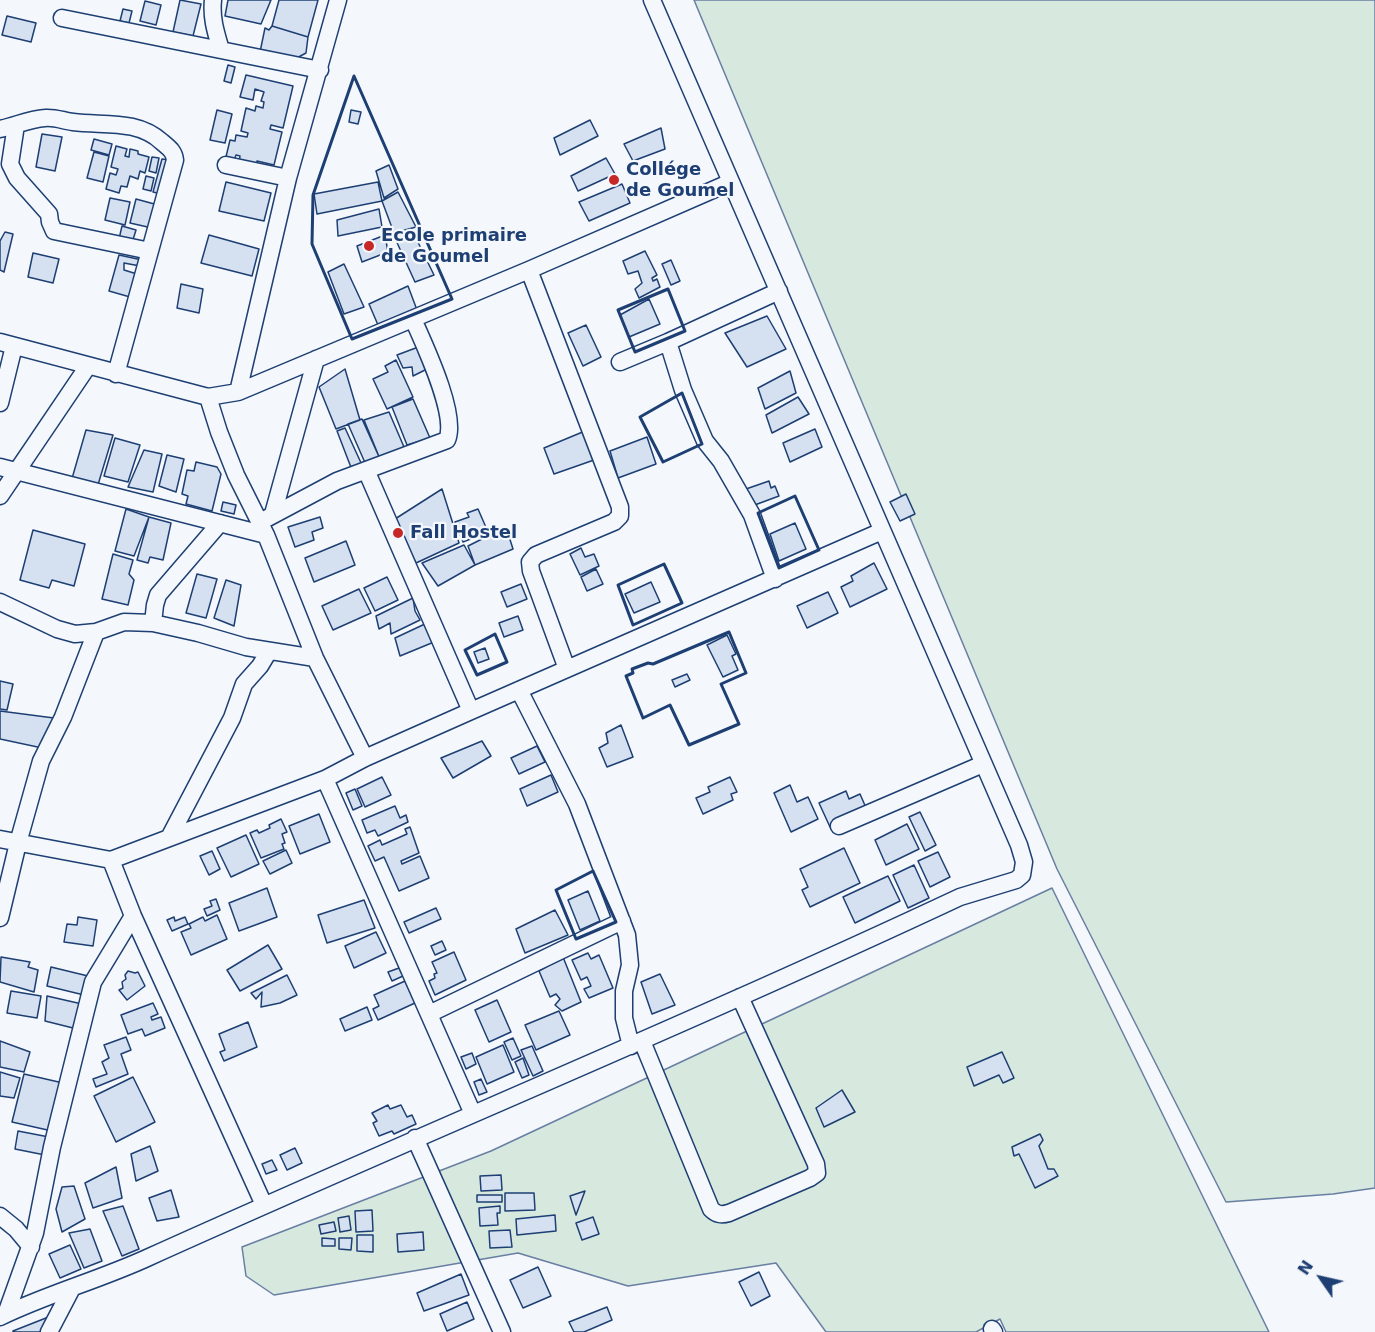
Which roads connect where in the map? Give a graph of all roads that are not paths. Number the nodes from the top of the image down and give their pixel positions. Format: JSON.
{"nodes":[{"id":1,"x":213,"y":0,"type":"edge"},
{"id":2,"x":338,"y":0,"type":"edge"},
{"id":3,"x":652,"y":0,"type":"edge"},
{"id":4,"x":62,"y":18,"type":"dead end"},
{"id":5,"x":221,"y":50,"type":"junction"},
{"id":6,"x":320,"y":70,"type":"junction"},
{"id":7,"x":8,"y":127,"type":"edge"},
{"id":8,"x":226,"y":165,"type":"dead end"},
{"id":9,"x":288,"y":178,"type":"junction"},
{"id":10,"x":731,"y":182,"type":"junction"},
{"id":11,"x":150,"y":251,"type":"junction"},
{"id":12,"x":529,"y":270,"type":"junction"},
{"id":13,"x":779,"y":291,"type":"junction"},
{"id":14,"x":413,"y":319,"type":"junction"},
{"id":15,"x":668,"y":342,"type":"junction"},
{"id":16,"x":7,"y":344,"type":"edge"},
{"id":17,"x":316,"y":359,"type":"junction"},
{"id":18,"x":620,"y":362,"type":"dead end"},
{"id":19,"x":88,"y":366,"type":"junction"},
{"id":20,"x":116,"y":374,"type":"junction"},
{"id":21,"x":238,"y":392,"type":"junction"},
{"id":22,"x":208,"y":397,"type":"junction"},
{"id":23,"x":0,"y":403,"type":"edge"},
{"id":24,"x":8,"y":469,"type":"edge"},
{"id":25,"x":366,"y":470,"type":"junction"},
{"id":26,"x":0,"y":496,"type":"edge"},
{"id":27,"x":220,"y":523,"type":"junction"},
{"id":28,"x":267,"y":524,"type":"junction"},
{"id":29,"x":882,"y":531,"type":"junction"},
{"id":30,"x":775,"y":579,"type":"junction"},
{"id":31,"x":0,"y":602,"type":"edge"},
{"id":32,"x":153,"y":623,"type":"junction"},
{"id":33,"x":96,"y":632,"type":"junction"},
{"id":34,"x":269,"y":651,"type":"junction"},
{"id":35,"x":315,"y":658,"type":"junction"},
{"id":36,"x":567,"y":669,"type":"junction"},
{"id":37,"x":519,"y":690,"type":"junction"},
{"id":38,"x":471,"y":711,"type":"junction"},
{"id":39,"x":365,"y":758,"type":"junction"},
{"id":40,"x":982,"y":764,"type":"junction"},
{"id":41,"x":325,"y":778,"type":"junction"},
{"id":42,"x":839,"y":826,"type":"dead end"},
{"id":43,"x":169,"y":838,"type":"junction"},
{"id":44,"x":0,"y":839,"type":"edge"},
{"id":45,"x":18,"y":843,"type":"junction"},
{"id":46,"x":111,"y":860,"type":"junction"},
{"id":47,"x":133,"y":916,"type":"junction"},
{"id":48,"x":0,"y":918,"type":"edge"},
{"id":49,"x":622,"y":921,"type":"junction"},
{"id":50,"x":741,"y":997,"type":"junction"},
{"id":51,"x":429,"y":1014,"type":"junction"},
{"id":52,"x":636,"y":1044,"type":"junction"},
{"id":53,"x":473,"y":1114,"type":"junction"},
{"id":54,"x":415,"y":1138,"type":"junction"},
{"id":55,"x":264,"y":1205,"type":"junction"},
{"id":56,"x":0,"y":1216,"type":"edge"},
{"id":57,"x":31,"y":1247,"type":"junction"},
{"id":58,"x":72,"y":1288,"type":"junction"},
{"id":59,"x":3,"y":1315,"type":"edge"},
{"id":60,"x":49,"y":1332,"type":"edge"},
{"id":61,"x":502,"y":1332,"type":"edge"}],
"edges":[{"from":1,"to":5,"type":"street"},
{"from":2,"to":6,"type":"street"},
{"from":3,"to":10,"type":"street"},
{"from":4,"to":5,"type":"street"},
{"from":5,"to":6,"type":"street"},
{"from":6,"to":9,"type":"street"},
{"from":7,"to":11,"type":"street"},
{"from":7,"to":11,"type":"street"},
{"from":8,"to":9,"type":"street"},
{"from":9,"to":21,"type":"street"},
{"from":10,"to":12,"type":"street"},
{"from":10,"to":13,"type":"street"},
{"from":11,"to":20,"type":"street"},
{"from":12,"to":14,"type":"street"},
{"from":12,"to":36,"type":"street"},
{"from":13,"to":15,"type":"street"},
{"from":13,"to":29,"type":"street"},
{"from":14,"to":17,"type":"street"},
{"from":14,"to":25,"type":"street"},
{"from":15,"to":18,"type":"street"},
{"from":15,"to":30,"type":"street"},
{"from":16,"to":19,"type":"street"},
{"from":16,"to":23,"type":"street"},
{"from":17,"to":21,"type":"street"},
{"from":17,"to":28,"type":"street"},
{"from":19,"to":20,"type":"street"},
{"from":19,"to":24,"type":"street"},
{"from":20,"to":22,"type":"street"},
{"from":21,"to":22,"type":"street"},
{"from":22,"to":28,"type":"street"},
{"from":24,"to":26,"type":"street"},
{"from":24,"to":27,"type":"street"},
{"from":25,"to":28,"type":"street"},
{"from":25,"to":38,"type":"street"},
{"from":27,"to":28,"type":"street"},
{"from":27,"to":32,"type":"street"},
{"from":28,"to":35,"type":"street"},
{"from":29,"to":30,"type":"street"},
{"from":29,"to":40,"type":"street"},
{"from":30,"to":36,"type":"street"},
{"from":31,"to":33,"type":"street"},
{"from":32,"to":33,"type":"street"},
{"from":32,"to":34,"type":"street"},
{"from":33,"to":45,"type":"street"},
{"from":34,"to":35,"type":"street"},
{"from":34,"to":43,"type":"street"},
{"from":35,"to":39,"type":"street"},
{"from":36,"to":37,"type":"street"},
{"from":37,"to":38,"type":"street"},
{"from":37,"to":49,"type":"street"},
{"from":38,"to":39,"type":"street"},
{"from":39,"to":41,"type":"street"},
{"from":40,"to":42,"type":"street"},
{"from":40,"to":50,"type":"street"},
{"from":41,"to":43,"type":"street"},
{"from":41,"to":51,"type":"street"},
{"from":43,"to":46,"type":"street"},
{"from":44,"to":45,"type":"street"},
{"from":45,"to":46,"type":"street"},
{"from":45,"to":48,"type":"street"},
{"from":46,"to":47,"type":"street"},
{"from":47,"to":55,"type":"street"},
{"from":47,"to":57,"type":"street"},
{"from":49,"to":51,"type":"street"},
{"from":49,"to":52,"type":"street"},
{"from":50,"to":52,"type":"street"},
{"from":50,"to":52,"type":"street"},
{"from":51,"to":53,"type":"street"},
{"from":52,"to":53,"type":"street"},
{"from":53,"to":54,"type":"street"},
{"from":54,"to":55,"type":"street"},
{"from":54,"to":61,"type":"street"},
{"from":55,"to":58,"type":"street"},
{"from":56,"to":57,"type":"street"},
{"from":57,"to":59,"type":"street"},
{"from":58,"to":59,"type":"street"},
{"from":58,"to":60,"type":"street"}]}
